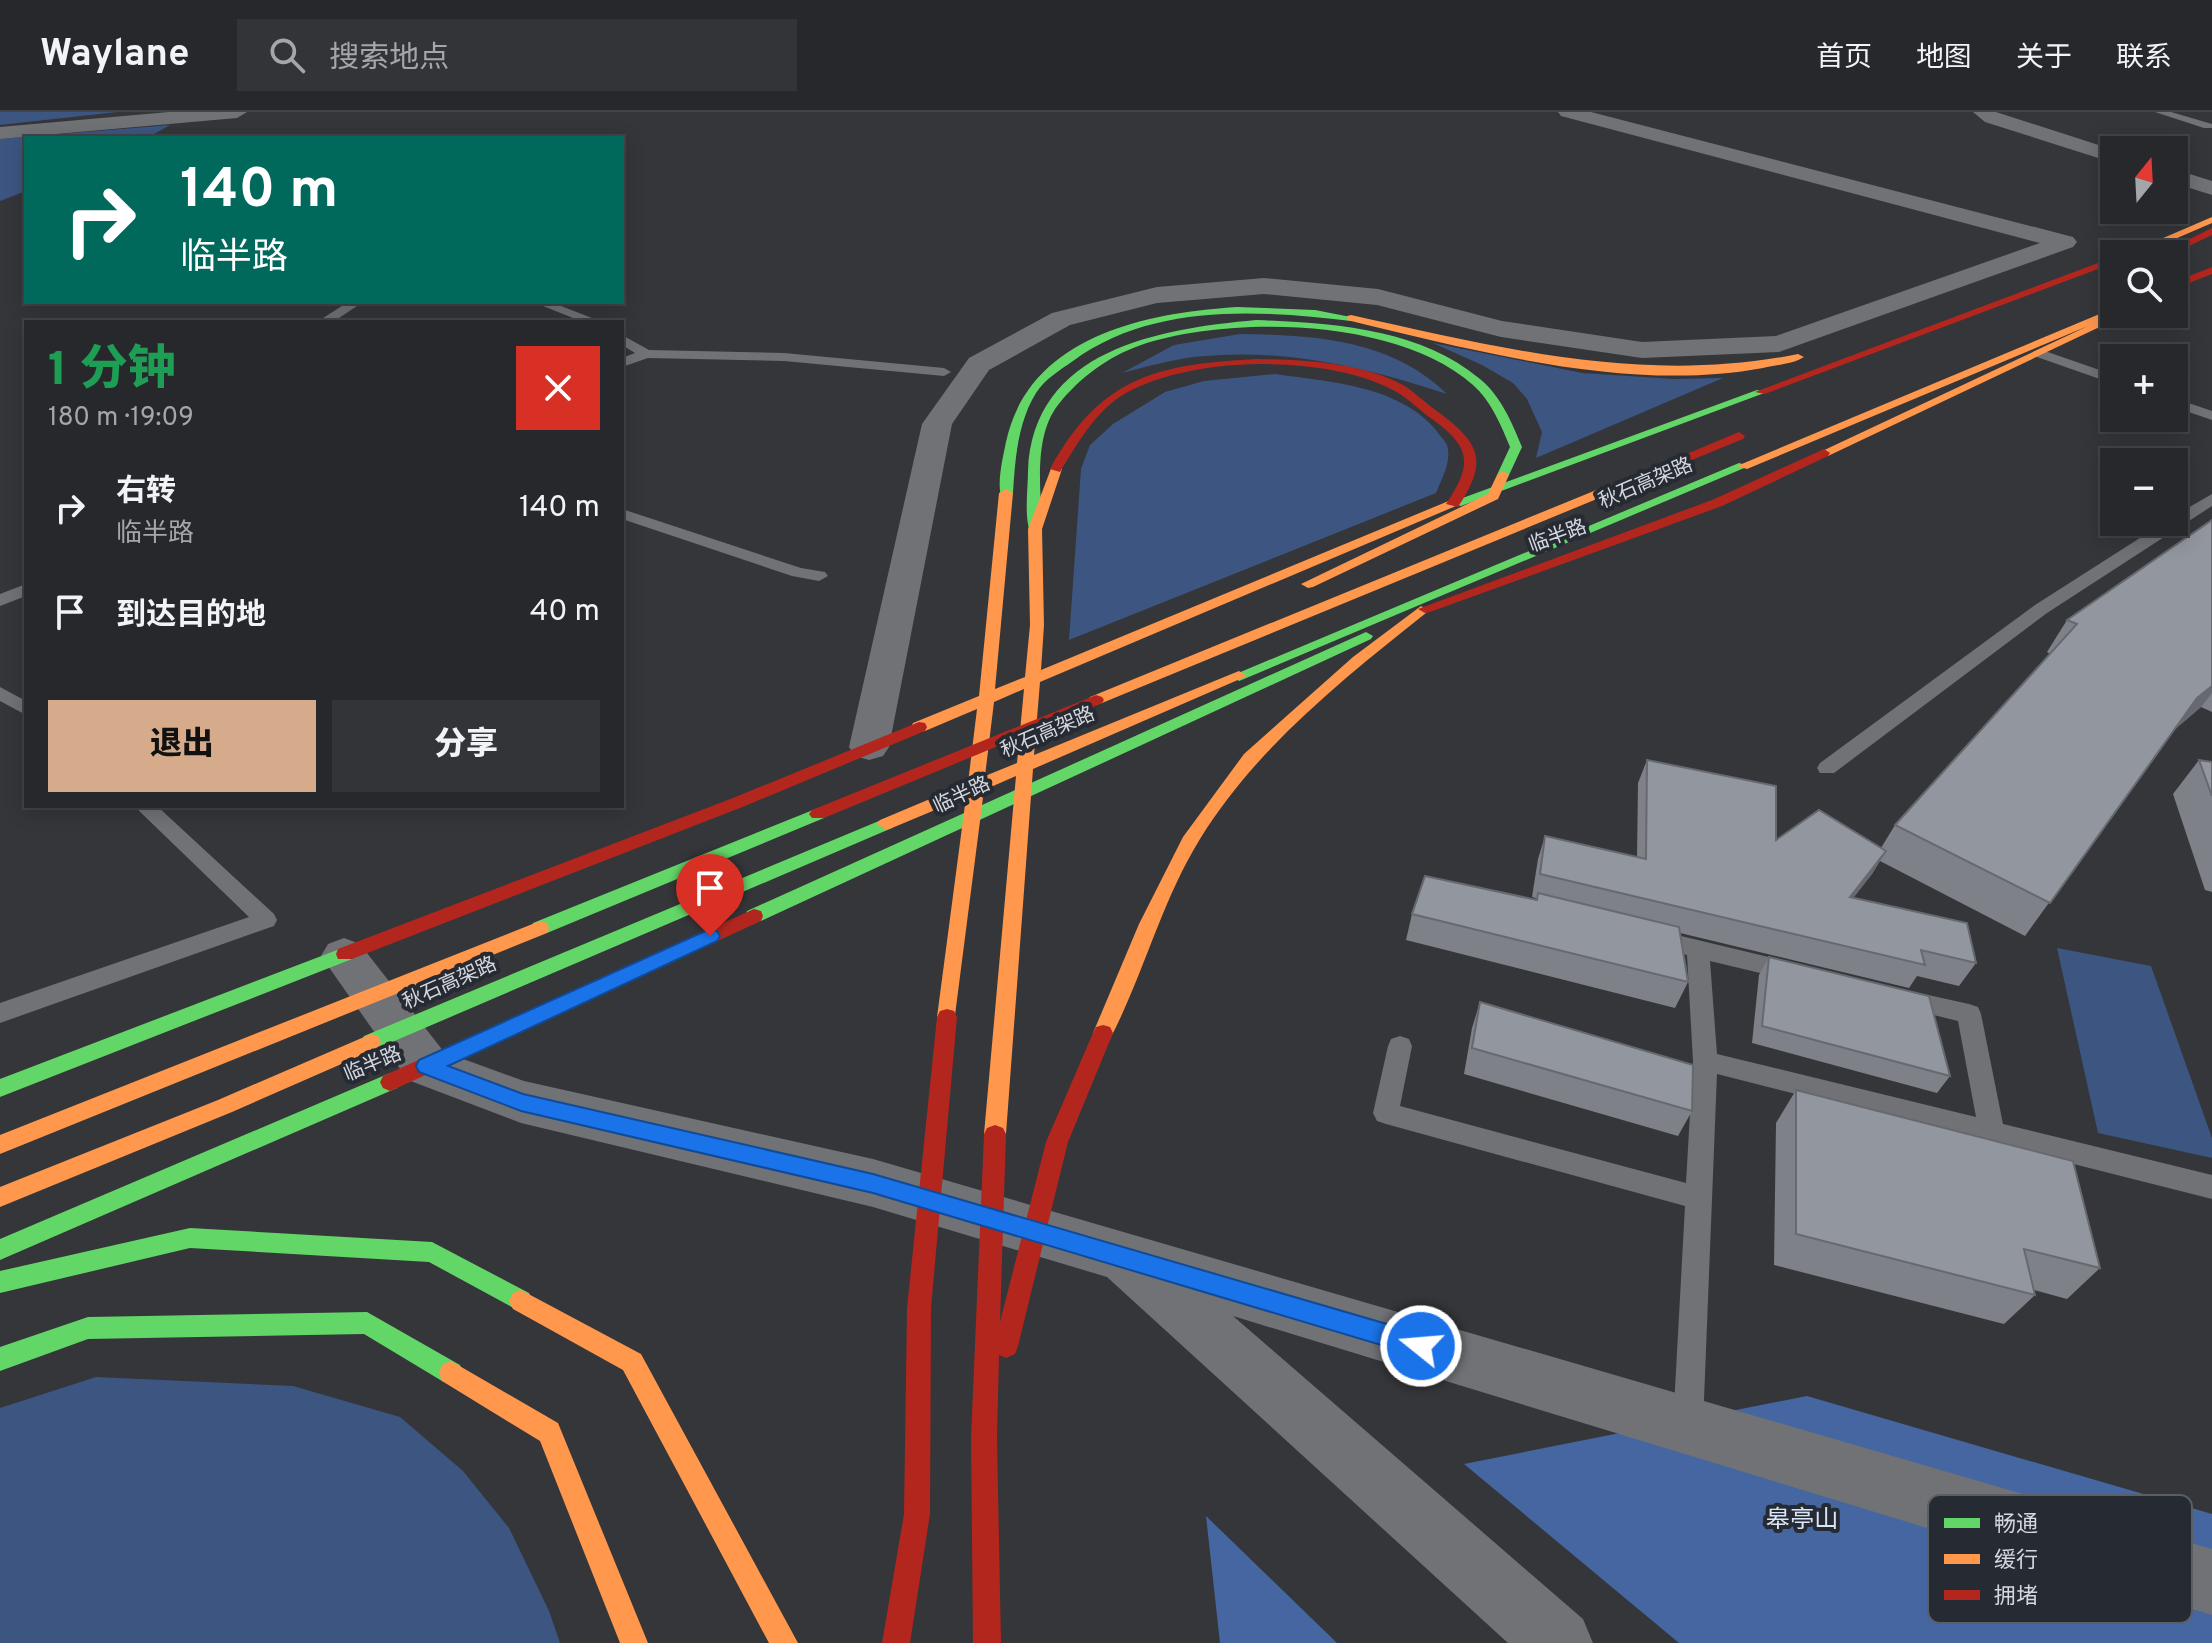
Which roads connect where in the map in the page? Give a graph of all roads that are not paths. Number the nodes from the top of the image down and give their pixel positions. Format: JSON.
{"nodes":[{"id":1,"x":237,"y":112,"type":"edge"},
{"id":2,"x":1568,"y":112,"type":"edge"},
{"id":3,"x":1983,"y":112,"type":"edge"},
{"id":4,"x":2160,"y":112,"type":"edge"},
{"id":5,"x":2208,"y":126,"type":"dead end"},
{"id":6,"x":0,"y":133,"type":"edge"},
{"id":7,"x":2100,"y":153,"type":"edge"},
{"id":8,"x":2188,"y":180,"type":"edge"},
{"id":9,"x":2212,"y":188,"type":"edge"},
{"id":10,"x":2212,"y":220,"type":"edge"},
{"id":11,"x":2212,"y":231,"type":"edge"},
{"id":12,"x":2164,"y":240,"type":"edge"},
{"id":13,"x":2188,"y":242,"type":"edge"},
{"id":14,"x":2212,"y":243,"type":"edge"},
{"id":15,"x":2188,"y":253,"type":"edge"},
{"id":16,"x":2100,"y":265,"type":"edge"},
{"id":17,"x":2212,"y":270,"type":"edge"},
{"id":18,"x":2188,"y":281,"type":"edge"},
{"id":19,"x":354,"y":304,"type":"edge"},
{"id":20,"x":545,"y":304,"type":"edge"},
{"id":21,"x":1968,"y":317,"type":"junction"},
{"id":22,"x":2100,"y":317,"type":"edge"},
{"id":23,"x":327,"y":320,"type":"edge"},
{"id":24,"x":589,"y":320,"type":"edge"},
{"id":25,"x":2100,"y":325,"type":"edge"},
{"id":26,"x":624,"y":340,"type":"edge"},
{"id":27,"x":646,"y":354,"type":"junction"},
{"id":28,"x":2042,"y":354,"type":"junction"},
{"id":29,"x":624,"y":362,"type":"edge"},
{"id":30,"x":944,"y":372,"type":"dead end"},
{"id":31,"x":2100,"y":375,"type":"edge"},
{"id":32,"x":2188,"y":407,"type":"edge"},
{"id":33,"x":2212,"y":416,"type":"edge"},
{"id":34,"x":1754,"y":430,"type":"dead end"},
{"id":35,"x":2212,"y":499,"type":"edge"},
{"id":36,"x":1453,"y":504,"type":"junction"},
{"id":37,"x":624,"y":515,"type":"edge"},
{"id":38,"x":1035,"y":529,"type":"junction"},
{"id":39,"x":819,"y":576,"type":"dead end"},
{"id":40,"x":24,"y":590,"type":"edge"},
{"id":41,"x":1280,"y":597,"type":"dead end"},
{"id":42,"x":0,"y":601,"type":"edge"},
{"id":43,"x":1421,"y":610,"type":"junction"},
{"id":44,"x":1230,"y":626,"type":"dead end"},
{"id":45,"x":1159,"y":673,"type":"junction"},
{"id":46,"x":0,"y":693,"type":"edge"},
{"id":47,"x":24,"y":708,"type":"edge"},
{"id":48,"x":869,"y":747,"type":"junction"},
{"id":49,"x":1827,"y":768,"type":"dead end"},
{"id":50,"x":146,"y":808,"type":"edge"},
{"id":51,"x":1637,"y":934,"type":"edge"},
{"id":52,"x":1698,"y":949,"type":"junction"},
{"id":53,"x":344,"y":956,"type":"junction"},
{"id":54,"x":1818,"y":978,"type":"edge"},
{"id":55,"x":1879,"y":992,"type":"edge"},
{"id":56,"x":0,"y":1013,"type":"edge"},
{"id":57,"x":1400,"y":1046,"type":"dead end"},
{"id":58,"x":1705,"y":1061,"type":"junction"},
{"id":59,"x":426,"y":1066,"type":"junction"},
{"id":60,"x":0,"y":1088,"type":"edge"},
{"id":61,"x":1992,"y":1132,"type":"junction"},
{"id":62,"x":0,"y":1145,"type":"edge"},
{"id":63,"x":2212,"y":1187,"type":"edge"},
{"id":64,"x":0,"y":1197,"type":"edge"},
{"id":65,"x":1699,"y":1198,"type":"junction"},
{"id":66,"x":0,"y":1250,"type":"edge"},
{"id":67,"x":1124,"y":1257,"type":"junction"},
{"id":68,"x":0,"y":1282,"type":"edge"},
{"id":69,"x":0,"y":1359,"type":"edge"},
{"id":70,"x":1688,"y":1425,"type":"junction"},
{"id":71,"x":984,"y":1438,"type":"junction"},
{"id":72,"x":1928,"y":1497,"type":"edge"},
{"id":73,"x":2192,"y":1576,"type":"edge"},
{"id":74,"x":2212,"y":1582,"type":"edge"},
{"id":75,"x":634,"y":1643,"type":"edge"},
{"id":76,"x":784,"y":1643,"type":"edge"},
{"id":77,"x":896,"y":1643,"type":"edge"},
{"id":78,"x":987,"y":1643,"type":"edge"},
{"id":79,"x":1559,"y":1643,"type":"edge"}],
"edges":[{"from":1,"to":6,"type":"street"},
{"from":2,"to":48,"type":"street"},
{"from":3,"to":7,"type":"street"},
{"from":4,"to":5,"type":"lane"},
{"from":8,"to":9,"type":"street"},
{"from":10,"to":12,"type":"main road"},
{"from":11,"to":13,"type":"main road"},
{"from":14,"to":15,"type":"main road"},
{"from":16,"to":21,"type":"main road"},
{"from":17,"to":18,"type":"main road"},
{"from":19,"to":23,"type":"lane"},
{"from":20,"to":24,"type":"lane"},
{"from":21,"to":36,"type":"main road"},
{"from":21,"to":77,"type":"main road"},
{"from":22,"to":64,"type":"main road","name":"秋石高架路"},
{"from":25,"to":28,"type":"main road","name":"临半路"},
{"from":26,"to":27,"type":"lane"},
{"from":27,"to":29,"type":"lane"},
{"from":27,"to":30,"type":"lane"},
{"from":28,"to":31,"type":"lane"},
{"from":28,"to":43,"type":"main road","name":"临半路"},
{"from":32,"to":33,"type":"lane"},
{"from":34,"to":45,"type":"main road","name":"秋石高架路"},
{"from":35,"to":49,"type":"lane"},
{"from":36,"to":38,"type":"main road"},
{"from":36,"to":48,"type":"main road"},
{"from":37,"to":39,"type":"lane"},
{"from":38,"to":41,"type":"main road"},
{"from":38,"to":71,"type":"main road"},
{"from":40,"to":42,"type":"lane"},
{"from":43,"to":59,"type":"main road","name":"临半路"},
{"from":43,"to":71,"type":"main road"},
{"from":44,"to":45,"type":"main road"},
{"from":45,"to":62,"type":"main road","name":"秋石高架路"},
{"from":46,"to":47,"type":"lane"},
{"from":48,"to":53,"type":"main road"},
{"from":50,"to":56,"type":"lane"},
{"from":51,"to":52,"type":"lane"},
{"from":52,"to":54,"type":"lane"},
{"from":52,"to":58,"type":"lane"},
{"from":53,"to":59,"type":"street"},
{"from":53,"to":60,"type":"main road"},
{"from":55,"to":61,"type":"lane"},
{"from":57,"to":65,"type":"lane"},
{"from":58,"to":61,"type":"lane"},
{"from":58,"to":65,"type":"lane"},
{"from":59,"to":66,"type":"main road","name":"临半路"},
{"from":59,"to":67,"type":"street"},
{"from":61,"to":63,"type":"lane"},
{"from":65,"to":70,"type":"lane"},
{"from":67,"to":70,"type":"street"},
{"from":67,"to":79,"type":"street"},
{"from":68,"to":76,"type":"main road"},
{"from":69,"to":75,"type":"main road"},
{"from":70,"to":72,"type":"street"},
{"from":71,"to":78,"type":"main road"},
{"from":73,"to":74,"type":"street"}]}
